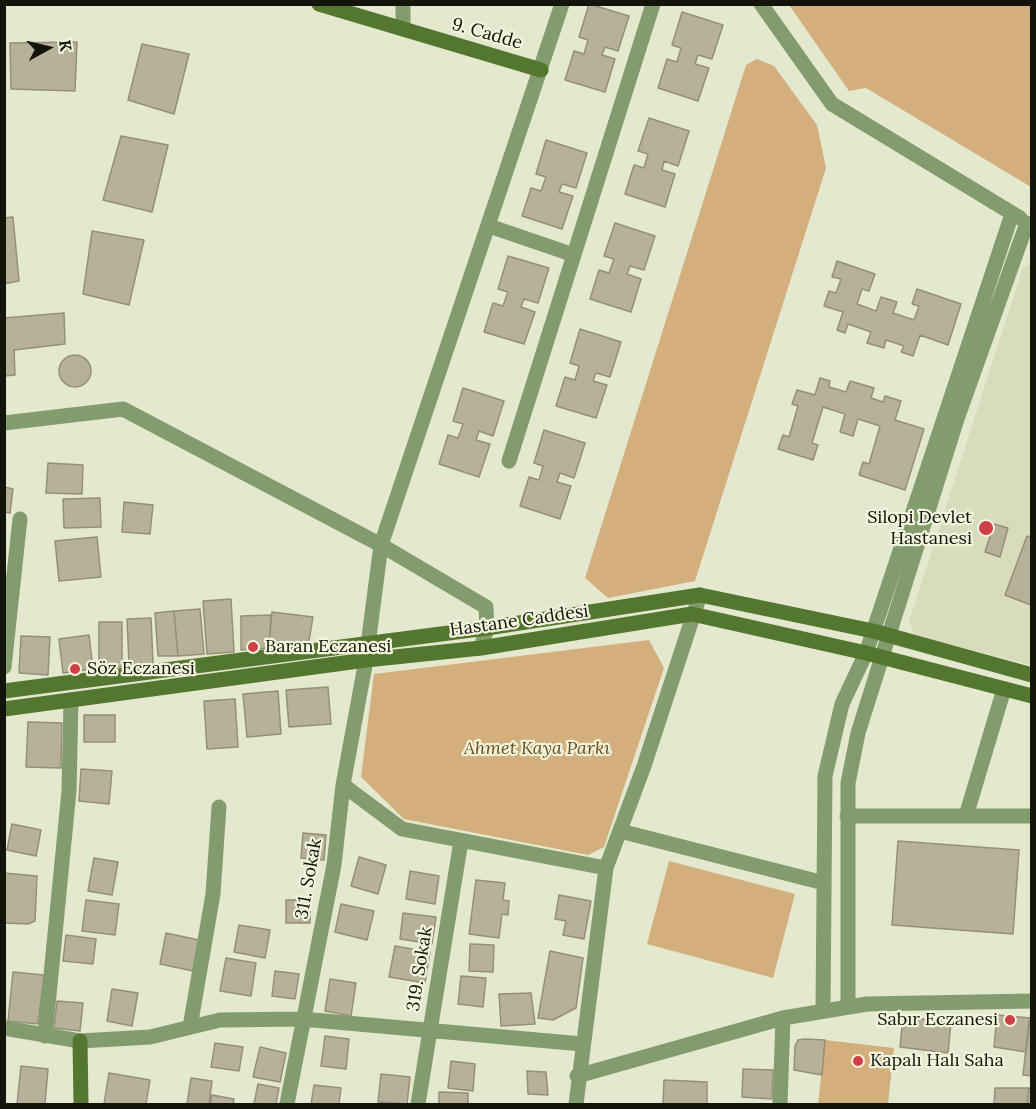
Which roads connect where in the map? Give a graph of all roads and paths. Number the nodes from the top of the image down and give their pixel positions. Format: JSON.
{"nodes":[{"id":1,"x":319,"y":4,"type":"edge"},
{"id":2,"x":403,"y":4,"type":"edge"},
{"id":3,"x":562,"y":4,"type":"edge"},
{"id":4,"x":653,"y":4,"type":"edge"},
{"id":5,"x":761,"y":4,"type":"edge"},
{"id":6,"x":403,"y":29,"type":"junction"},
{"id":7,"x":541,"y":70,"type":"junction"},
{"id":8,"x":1012,"y":214,"type":"junction"},
{"id":9,"x":1029,"y":224,"type":"edge"},
{"id":10,"x":489,"y":226,"type":"junction"},
{"id":11,"x":574,"y":255,"type":"junction"},
{"id":12,"x":4,"y":423,"type":"edge"},
{"id":13,"x":509,"y":461,"type":"dead end"},
{"id":14,"x":20,"y":519,"type":"dead end"},
{"id":15,"x":381,"y":544,"type":"junction"},
{"id":16,"x":700,"y":595,"type":"junction"},
{"id":17,"x":692,"y":614,"type":"junction"},
{"id":18,"x":487,"y":628,"type":"junction"},
{"id":19,"x":873,"y":631,"type":"junction"},
{"id":20,"x":888,"y":635,"type":"junction"},
{"id":21,"x":367,"y":642,"type":"junction"},
{"id":22,"x":481,"y":648,"type":"junction"},
{"id":23,"x":873,"y":655,"type":"junction"},
{"id":24,"x":366,"y":660,"type":"junction"},
{"id":25,"x":4,"y":667,"type":"edge"},
{"id":26,"x":1032,"y":675,"type":"edge"},
{"id":27,"x":1004,"y":689,"type":"junction"},
{"id":28,"x":4,"y":691,"type":"edge"},
{"id":29,"x":1032,"y":696,"type":"edge"},
{"id":30,"x":71,"y":700,"type":"junction"},
{"id":31,"x":4,"y":709,"type":"edge"},
{"id":32,"x":343,"y":785,"type":"junction"},
{"id":33,"x":219,"y":807,"type":"dead end"},
{"id":34,"x":847,"y":816,"type":"junction"},
{"id":35,"x":966,"y":816,"type":"junction"},
{"id":36,"x":1032,"y":816,"type":"edge"},
{"id":37,"x":620,"y":831,"type":"junction"},
{"id":38,"x":461,"y":840,"type":"junction"},
{"id":39,"x":606,"y":868,"type":"junction"},
{"id":40,"x":824,"y":883,"type":"junction"},
{"id":41,"x":1032,"y":1001,"type":"edge"},
{"id":42,"x":848,"y":1007,"type":"junction"},
{"id":43,"x":823,"y":1011,"type":"junction"},
{"id":44,"x":783,"y":1017,"type":"junction"},
{"id":45,"x":302,"y":1019,"type":"junction"},
{"id":46,"x":190,"y":1027,"type":"junction"},
{"id":47,"x":4,"y":1028,"type":"edge"},
{"id":48,"x":430,"y":1029,"type":"junction"},
{"id":49,"x":45,"y":1036,"type":"junction"},
{"id":50,"x":80,"y":1041,"type":"junction"},
{"id":51,"x":582,"y":1044,"type":"junction"},
{"id":52,"x":578,"y":1076,"type":"junction"},
{"id":53,"x":81,"y":1104,"type":"edge"},
{"id":54,"x":287,"y":1104,"type":"edge"},
{"id":55,"x":418,"y":1104,"type":"edge"},
{"id":56,"x":576,"y":1104,"type":"edge"},
{"id":57,"x":780,"y":1104,"type":"edge"}],
"edges":[{"from":1,"to":6,"type":"main road","name":"9. Cadde"},
{"from":2,"to":6,"type":"street"},
{"from":3,"to":7,"type":"street","name":"311. Sokak"},
{"from":4,"to":11,"type":"street"},
{"from":5,"to":8,"type":"street"},
{"from":6,"to":7,"type":"main road","name":"9. Cadde"},
{"from":7,"to":10,"type":"street","name":"311. Sokak"},
{"from":8,"to":9,"type":"street"},
{"from":8,"to":19,"type":"street"},
{"from":9,"to":20,"type":"street"},
{"from":10,"to":11,"type":"street"},
{"from":10,"to":15,"type":"street","name":"311. Sokak"},
{"from":11,"to":13,"type":"street"},
{"from":12,"to":15,"type":"street"},
{"from":14,"to":25,"type":"street"},
{"from":15,"to":18,"type":"street"},
{"from":15,"to":21,"type":"street","name":"311. Sokak"},
{"from":16,"to":17,"type":"street"},
{"from":16,"to":18,"type":"main road","name":"Hastane Caddesi"},
{"from":16,"to":19,"type":"main road","name":"Hastane Caddesi"},
{"from":17,"to":22,"type":"main road","name":"Hastane Caddesi"},
{"from":17,"to":23,"type":"main road","name":"Hastane Caddesi"},
{"from":17,"to":37,"type":"street"},
{"from":18,"to":21,"type":"main road","name":"Hastane Caddesi"},
{"from":18,"to":22,"type":"street"},
{"from":19,"to":20,"type":"main road","name":"Hastane Caddesi"},
{"from":19,"to":23,"type":"street"},
{"from":20,"to":23,"type":"street"},
{"from":20,"to":26,"type":"main road","name":"Hastane Caddesi"},
{"from":21,"to":24,"type":"street","name":"311. Sokak"},
{"from":21,"to":28,"type":"main road","name":"Hastane Caddesi"},
{"from":22,"to":24,"type":"main road","name":"Hastane Caddesi"},
{"from":23,"to":27,"type":"main road","name":"Hastane Caddesi"},
{"from":23,"to":34,"type":"street"},
{"from":23,"to":40,"type":"street"},
{"from":24,"to":30,"type":"main road","name":"Hastane Caddesi"},
{"from":24,"to":32,"type":"street","name":"311. Sokak"},
{"from":27,"to":29,"type":"main road","name":"Hastane Caddesi"},
{"from":27,"to":35,"type":"street"},
{"from":30,"to":31,"type":"main road","name":"Hastane Caddesi"},
{"from":30,"to":49,"type":"street"},
{"from":32,"to":38,"type":"street"},
{"from":32,"to":45,"type":"street","name":"311. Sokak"},
{"from":33,"to":46,"type":"street"},
{"from":34,"to":35,"type":"street"},
{"from":34,"to":42,"type":"street"},
{"from":35,"to":36,"type":"street"},
{"from":37,"to":39,"type":"street"},
{"from":37,"to":40,"type":"street"},
{"from":38,"to":39,"type":"street"},
{"from":38,"to":48,"type":"street","name":"319. Sokak"},
{"from":39,"to":51,"type":"street"},
{"from":40,"to":43,"type":"street"},
{"from":41,"to":42,"type":"street"},
{"from":42,"to":43,"type":"street"},
{"from":43,"to":44,"type":"street"},
{"from":44,"to":52,"type":"street"},
{"from":44,"to":57,"type":"street"},
{"from":45,"to":46,"type":"street"},
{"from":45,"to":48,"type":"street"},
{"from":45,"to":54,"type":"street","name":"311. Sokak"},
{"from":46,"to":50,"type":"street"},
{"from":47,"to":49,"type":"street"},
{"from":48,"to":51,"type":"street"},
{"from":48,"to":55,"type":"street","name":"319. Sokak"},
{"from":49,"to":50,"type":"street"},
{"from":50,"to":53,"type":"main road"},
{"from":51,"to":52,"type":"street"},
{"from":52,"to":56,"type":"street"}]}
